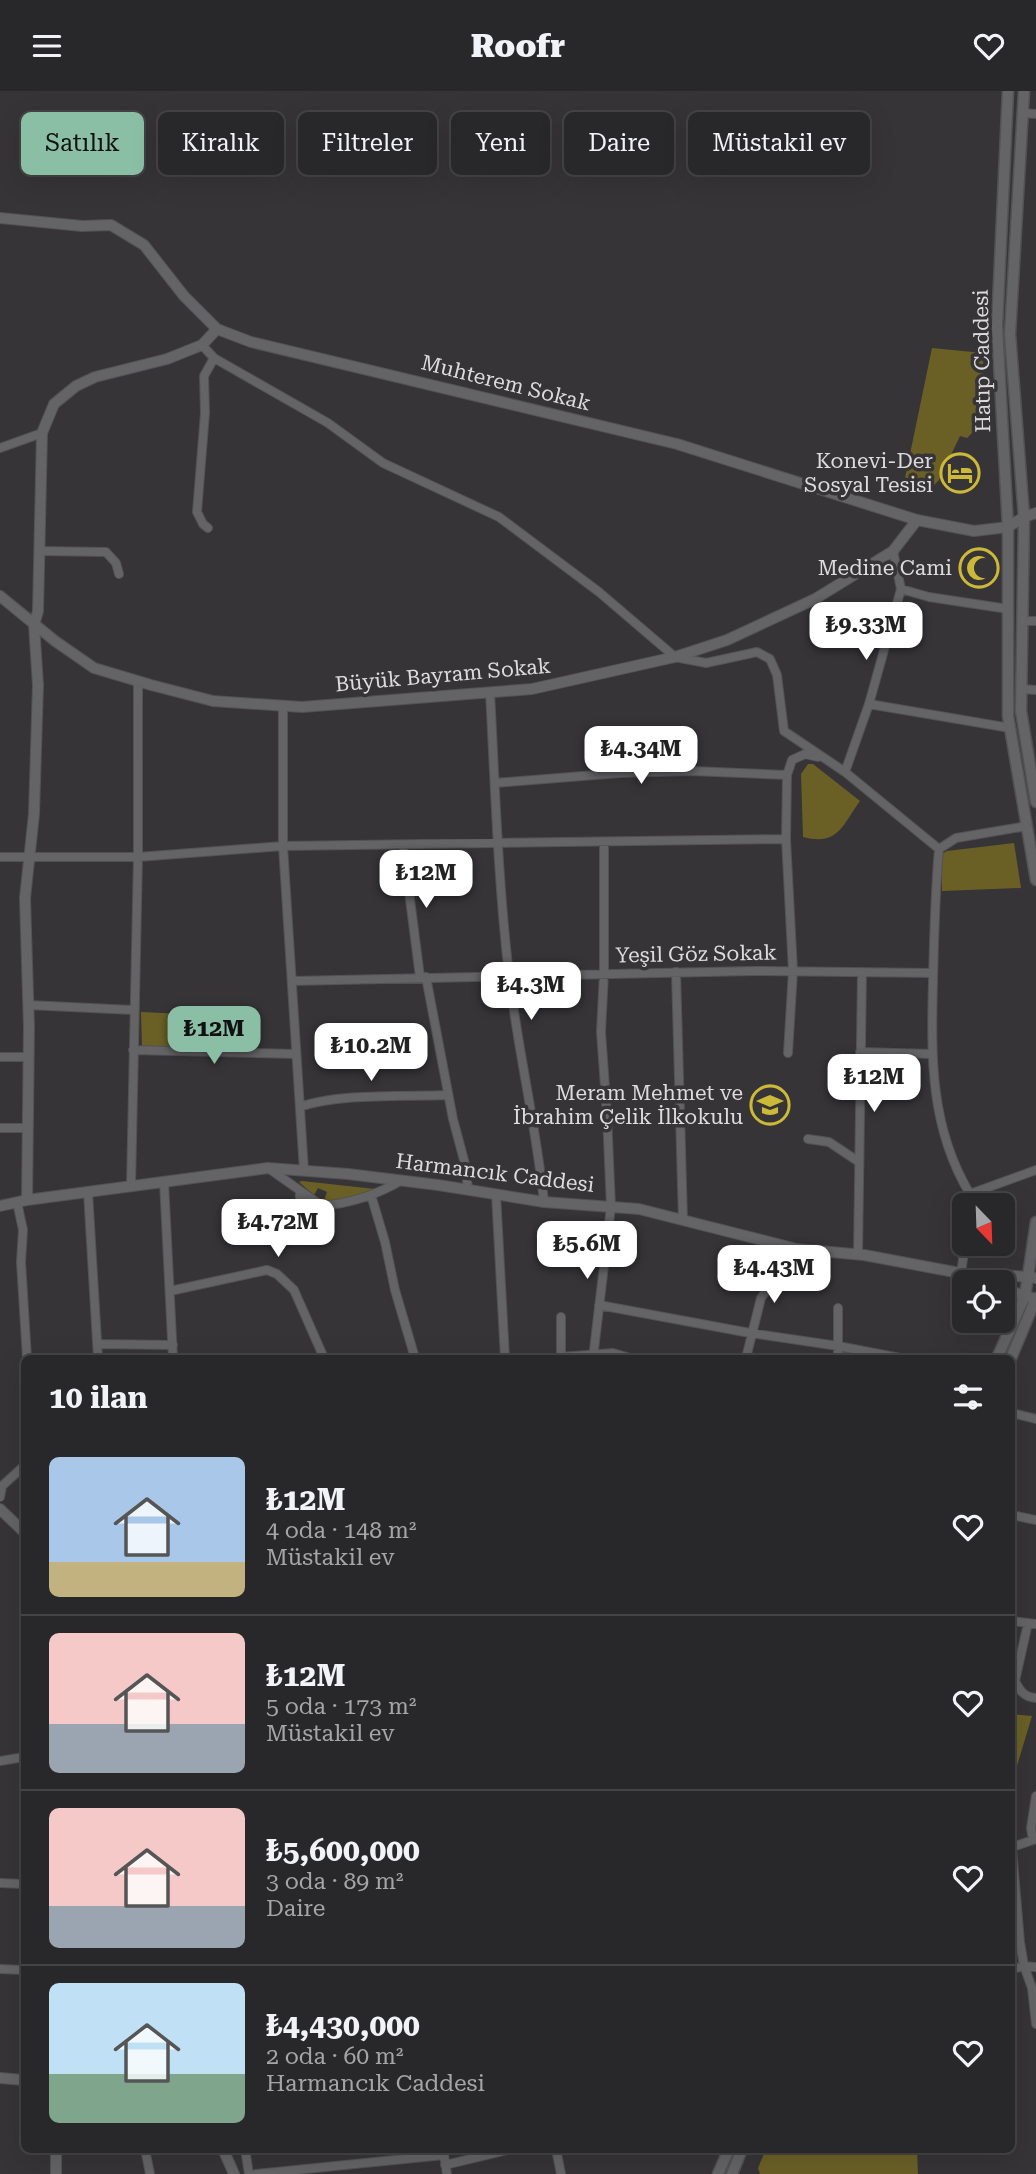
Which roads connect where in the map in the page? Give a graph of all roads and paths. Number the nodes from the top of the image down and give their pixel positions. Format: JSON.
{"nodes":[{"id":1,"x":1008,"y":91,"type":"edge"},
{"id":2,"x":1024,"y":91,"type":"edge"},
{"id":3,"x":1023,"y":113,"type":"junction"},
{"id":4,"x":1036,"y":114,"type":"edge"},
{"id":5,"x":0,"y":218,"type":"edge"},
{"id":6,"x":217,"y":329,"type":"junction"},
{"id":7,"x":202,"y":345,"type":"junction"},
{"id":8,"x":214,"y":358,"type":"junction"},
{"id":9,"x":42,"y":433,"type":"junction"},
{"id":10,"x":0,"y":447,"type":"edge"},
{"id":11,"x":1036,"y":513,"type":"edge"},
{"id":12,"x":1024,"y":517,"type":"junction"},
{"id":13,"x":917,"y":520,"type":"junction"},
{"id":14,"x":1008,"y":527,"type":"junction"},
{"id":15,"x":208,"y":529,"type":"dead end"},
{"id":16,"x":39,"y":551,"type":"junction"},
{"id":17,"x":893,"y":551,"type":"junction"},
{"id":18,"x":118,"y":574,"type":"dead end"},
{"id":19,"x":901,"y":589,"type":"junction"},
{"id":20,"x":0,"y":596,"type":"edge"},
{"id":21,"x":1008,"y":608,"type":"junction"},
{"id":22,"x":1023,"y":621,"type":"junction"},
{"id":23,"x":1036,"y":621,"type":"edge"},
{"id":24,"x":34,"y":625,"type":"junction"},
{"id":25,"x":675,"y":657,"type":"junction"},
{"id":26,"x":138,"y":681,"type":"junction"},
{"id":27,"x":1022,"y":689,"type":"junction"},
{"id":28,"x":1036,"y":690,"type":"edge"},
{"id":29,"x":490,"y":692,"type":"junction"},
{"id":30,"x":869,"y":704,"type":"junction"},
{"id":31,"x":283,"y":706,"type":"junction"},
{"id":32,"x":1010,"y":728,"type":"junction"},
{"id":33,"x":825,"y":758,"type":"junction"},
{"id":34,"x":845,"y":772,"type":"junction"},
{"id":35,"x":787,"y":775,"type":"junction"},
{"id":36,"x":495,"y":783,"type":"junction"},
{"id":37,"x":1036,"y":802,"type":"edge"},
{"id":38,"x":1027,"y":826,"type":"junction"},
{"id":39,"x":786,"y":839,"type":"junction"},
{"id":40,"x":604,"y":842,"type":"junction"},
{"id":41,"x":403,"y":845,"type":"junction"},
{"id":42,"x":498,"y":845,"type":"junction"},
{"id":43,"x":283,"y":846,"type":"junction"},
{"id":44,"x":939,"y":849,"type":"junction"},
{"id":45,"x":0,"y":857,"type":"edge"},
{"id":46,"x":28,"y":857,"type":"junction"},
{"id":47,"x":138,"y":857,"type":"junction"},
{"id":48,"x":1036,"y":880,"type":"edge"},
{"id":49,"x":793,"y":971,"type":"junction"},
{"id":50,"x":676,"y":972,"type":"junction"},
{"id":51,"x":862,"y":972,"type":"junction"},
{"id":52,"x":604,"y":973,"type":"junction"},
{"id":53,"x":933,"y":973,"type":"junction"},
{"id":54,"x":509,"y":974,"type":"junction"},
{"id":55,"x":423,"y":977,"type":"junction"},
{"id":56,"x":292,"y":981,"type":"junction"},
{"id":57,"x":28,"y":1005,"type":"junction"},
{"id":58,"x":133,"y":1010,"type":"junction"},
{"id":59,"x":133,"y":1050,"type":"junction"},
{"id":60,"x":860,"y":1052,"type":"junction"},
{"id":61,"x":296,"y":1053,"type":"junction"},
{"id":62,"x":788,"y":1053,"type":"dead end"},
{"id":63,"x":932,"y":1054,"type":"junction"},
{"id":64,"x":0,"y":1057,"type":"edge"},
{"id":65,"x":29,"y":1057,"type":"junction"},
{"id":66,"x":448,"y":1095,"type":"junction"},
{"id":67,"x":300,"y":1107,"type":"junction"},
{"id":68,"x":0,"y":1128,"type":"edge"},
{"id":69,"x":28,"y":1128,"type":"junction"},
{"id":70,"x":808,"y":1139,"type":"dead end"},
{"id":71,"x":859,"y":1162,"type":"junction"},
{"id":72,"x":268,"y":1168,"type":"junction"},
{"id":73,"x":1036,"y":1170,"type":"edge"},
{"id":74,"x":303,"y":1171,"type":"junction"},
{"id":75,"x":402,"y":1180,"type":"junction"},
{"id":76,"x":164,"y":1182,"type":"junction"},
{"id":77,"x":131,"y":1186,"type":"junction"},
{"id":78,"x":468,"y":1189,"type":"junction"},
{"id":79,"x":88,"y":1192,"type":"junction"},
{"id":80,"x":300,"y":1192,"type":"junction"},
{"id":81,"x":970,"y":1193,"type":"edge"},
{"id":82,"x":973,"y":1193,"type":"edge"},
{"id":83,"x":496,"y":1194,"type":"junction"},
{"id":84,"x":371,"y":1195,"type":"junction"},
{"id":85,"x":22,"y":1201,"type":"junction"},
{"id":86,"x":544,"y":1202,"type":"junction"},
{"id":87,"x":0,"y":1206,"type":"edge"},
{"id":88,"x":611,"y":1207,"type":"junction"},
{"id":89,"x":683,"y":1220,"type":"junction"},
{"id":90,"x":1036,"y":1222,"type":"edge"},
{"id":91,"x":299,"y":1233,"type":"dead end"},
{"id":92,"x":797,"y":1249,"type":"junction"},
{"id":93,"x":859,"y":1255,"type":"junction"},
{"id":94,"x":952,"y":1272,"type":"edge"},
{"id":95,"x":1015,"y":1276,"type":"edge"},
{"id":96,"x":1033,"y":1278,"type":"edge"},
{"id":97,"x":170,"y":1291,"type":"junction"},
{"id":98,"x":1015,"y":1293,"type":"edge"},
{"id":99,"x":1033,"y":1298,"type":"edge"},
{"id":100,"x":599,"y":1305,"type":"junction"},
{"id":101,"x":838,"y":1308,"type":"dead end"},
{"id":102,"x":561,"y":1317,"type":"dead end"},
{"id":103,"x":750,"y":1333,"type":"junction"},
{"id":104,"x":1008,"y":1335,"type":"joint"},
{"id":105,"x":97,"y":1344,"type":"junction"},
{"id":106,"x":173,"y":1345,"type":"junction"},
{"id":107,"x":838,"y":1346,"type":"junction"},
{"id":108,"x":27,"y":1355,"type":"edge"},
{"id":109,"x":98,"y":1355,"type":"edge"},
{"id":110,"x":173,"y":1355,"type":"edge"},
{"id":111,"x":323,"y":1355,"type":"edge"},
{"id":112,"x":414,"y":1355,"type":"edge"},
{"id":113,"x":505,"y":1355,"type":"edge"},
{"id":114,"x":561,"y":1355,"type":"edge"},
{"id":115,"x":593,"y":1355,"type":"edge"},
{"id":116,"x":599,"y":1355,"type":"edge"},
{"id":117,"x":619,"y":1355,"type":"edge"},
{"id":118,"x":746,"y":1355,"type":"edge"},
{"id":119,"x":838,"y":1355,"type":"edge"},
{"id":120,"x":884,"y":1355,"type":"edge"},
{"id":121,"x":998,"y":1355,"type":"edge"},
{"id":122,"x":1012,"y":1355,"type":"edge"},
{"id":123,"x":1015,"y":1414,"type":"edge"},
{"id":124,"x":1036,"y":1419,"type":"edge"},
{"id":125,"x":21,"y":1469,"type":"edge"},
{"id":126,"x":0,"y":1497,"type":"edge"},
{"id":127,"x":0,"y":1509,"type":"edge"},
{"id":128,"x":1015,"y":1516,"type":"edge"},
{"id":129,"x":1036,"y":1520,"type":"edge"},
{"id":130,"x":21,"y":1529,"type":"edge"},
{"id":131,"x":1032,"y":1623,"type":"edge"},
{"id":132,"x":1036,"y":1698,"type":"edge"},
{"id":133,"x":21,"y":1758,"type":"edge"},
{"id":134,"x":0,"y":1761,"type":"edge"},
{"id":135,"x":1036,"y":1796,"type":"edge"},
{"id":136,"x":1035,"y":1840,"type":"edge"},
{"id":137,"x":1015,"y":1847,"type":"edge"},
{"id":138,"x":0,"y":1883,"type":"edge"},
{"id":139,"x":21,"y":1884,"type":"edge"},
{"id":140,"x":1015,"y":1913,"type":"edge"},
{"id":141,"x":1024,"y":1966,"type":"junction"},
{"id":142,"x":1036,"y":1967,"type":"edge"},
{"id":143,"x":1015,"y":1968,"type":"edge"},
{"id":144,"x":0,"y":1969,"type":"edge"},
{"id":145,"x":21,"y":1970,"type":"edge"},
{"id":146,"x":1036,"y":2024,"type":"edge"},
{"id":147,"x":0,"y":2078,"type":"edge"},
{"id":148,"x":21,"y":2080,"type":"edge"},
{"id":149,"x":56,"y":2153,"type":"edge"},
{"id":150,"x":146,"y":2153,"type":"edge"},
{"id":151,"x":225,"y":2153,"type":"edge"},
{"id":152,"x":246,"y":2153,"type":"edge"},
{"id":153,"x":434,"y":2153,"type":"edge"},
{"id":154,"x":493,"y":2153,"type":"edge"},
{"id":155,"x":557,"y":2153,"type":"edge"},
{"id":156,"x":727,"y":2153,"type":"edge"},
{"id":157,"x":740,"y":2153,"type":"edge"},
{"id":158,"x":446,"y":2169,"type":"edge"},
{"id":159,"x":56,"y":2174,"type":"edge"},
{"id":160,"x":150,"y":2174,"type":"edge"},
{"id":161,"x":234,"y":2174,"type":"edge"},
{"id":162,"x":249,"y":2174,"type":"edge"},
{"id":163,"x":256,"y":2174,"type":"edge"},
{"id":164,"x":561,"y":2174,"type":"edge"},
{"id":165,"x":718,"y":2174,"type":"edge"},
{"id":166,"x":732,"y":2174,"type":"edge"}],
"edges":[{"from":1,"to":14,"type":"main road","name":"Hatıp Caddesi"},
{"from":2,"to":3,"type":"main road","name":"Hatıp Caddesi"},
{"from":3,"to":4,"type":"street"},
{"from":3,"to":12,"type":"main road","name":"Hatıp Caddesi"},
{"from":5,"to":6,"type":"street","name":"Muhterem Sokak"},
{"from":6,"to":7,"type":"street"},
{"from":6,"to":13,"type":"street","name":"Muhterem Sokak"},
{"from":7,"to":8,"type":"street"},
{"from":7,"to":9,"type":"street"},
{"from":8,"to":15,"type":"street"},
{"from":8,"to":25,"type":"street"},
{"from":9,"to":10,"type":"street"},
{"from":9,"to":16,"type":"street"},
{"from":11,"to":12,"type":"street","name":"Muhterem Sokak"},
{"from":12,"to":14,"type":"street","name":"Muhterem Sokak"},
{"from":12,"to":22,"type":"main road","name":"Hatıp Caddesi"},
{"from":13,"to":14,"type":"street","name":"Muhterem Sokak"},
{"from":13,"to":17,"type":"street","name":"Büyük Bayram Sokak"},
{"from":14,"to":21,"type":"main road","name":"Hatıp Caddesi"},
{"from":16,"to":18,"type":"street"},
{"from":16,"to":24,"type":"street"},
{"from":17,"to":19,"type":"street"},
{"from":17,"to":25,"type":"street","name":"Büyük Bayram Sokak"},
{"from":19,"to":21,"type":"street"},
{"from":19,"to":30,"type":"street"},
{"from":20,"to":24,"type":"street","name":"Büyük Bayram Sokak"},
{"from":21,"to":32,"type":"main road","name":"Hatıp Caddesi"},
{"from":22,"to":23,"type":"street"},
{"from":22,"to":27,"type":"main road","name":"Hatıp Caddesi"},
{"from":24,"to":26,"type":"street","name":"Büyük Bayram Sokak"},
{"from":24,"to":46,"type":"street"},
{"from":25,"to":29,"type":"street","name":"Büyük Bayram Sokak"},
{"from":25,"to":33,"type":"street"},
{"from":26,"to":31,"type":"street","name":"Büyük Bayram Sokak"},
{"from":26,"to":47,"type":"street"},
{"from":27,"to":28,"type":"street"},
{"from":27,"to":37,"type":"main road","name":"Hatıp Caddesi"},
{"from":29,"to":31,"type":"street","name":"Büyük Bayram Sokak"},
{"from":29,"to":36,"type":"street"},
{"from":30,"to":32,"type":"street"},
{"from":30,"to":34,"type":"street"},
{"from":31,"to":43,"type":"street"},
{"from":32,"to":38,"type":"main road","name":"Hatıp Caddesi"},
{"from":33,"to":34,"type":"street"},
{"from":33,"to":35,"type":"street"},
{"from":34,"to":44,"type":"street"},
{"from":35,"to":36,"type":"street"},
{"from":35,"to":39,"type":"street"},
{"from":36,"to":42,"type":"street"},
{"from":38,"to":44,"type":"street"},
{"from":38,"to":48,"type":"main road","name":"Hatıp Caddesi"},
{"from":39,"to":40,"type":"street"},
{"from":39,"to":49,"type":"street"},
{"from":40,"to":42,"type":"street"},
{"from":40,"to":52,"type":"street"},
{"from":41,"to":42,"type":"street"},
{"from":41,"to":43,"type":"street"},
{"from":41,"to":55,"type":"street"},
{"from":42,"to":54,"type":"street"},
{"from":43,"to":47,"type":"street"},
{"from":43,"to":56,"type":"street"},
{"from":44,"to":53,"type":"street"},
{"from":45,"to":46,"type":"street"},
{"from":46,"to":47,"type":"street"},
{"from":46,"to":57,"type":"street"},
{"from":47,"to":58,"type":"street"},
{"from":49,"to":50,"type":"street","name":"Yeşil Göz Sokak"},
{"from":49,"to":51,"type":"street","name":"Yeşil Göz Sokak"},
{"from":49,"to":62,"type":"street"},
{"from":50,"to":52,"type":"street","name":"Yeşil Göz Sokak"},
{"from":50,"to":89,"type":"street"},
{"from":51,"to":53,"type":"street","name":"Yeşil Göz Sokak"},
{"from":51,"to":60,"type":"street"},
{"from":52,"to":54,"type":"street","name":"Yeşil Göz Sokak"},
{"from":52,"to":88,"type":"street"},
{"from":53,"to":63,"type":"street"},
{"from":54,"to":55,"type":"street","name":"Yeşil Göz Sokak"},
{"from":54,"to":86,"type":"street"},
{"from":55,"to":56,"type":"street","name":"Yeşil Göz Sokak"},
{"from":55,"to":66,"type":"street"},
{"from":56,"to":61,"type":"street"},
{"from":57,"to":58,"type":"street"},
{"from":57,"to":65,"type":"street"},
{"from":58,"to":59,"type":"street"},
{"from":59,"to":61,"type":"street"},
{"from":59,"to":77,"type":"street"},
{"from":60,"to":63,"type":"street"},
{"from":60,"to":71,"type":"street"},
{"from":61,"to":67,"type":"street"},
{"from":63,"to":81,"type":"street"},
{"from":64,"to":65,"type":"street"},
{"from":65,"to":69,"type":"street"},
{"from":66,"to":67,"type":"street"},
{"from":66,"to":78,"type":"street"},
{"from":67,"to":74,"type":"street"},
{"from":68,"to":69,"type":"street"},
{"from":69,"to":85,"type":"street"},
{"from":70,"to":71,"type":"street"},
{"from":71,"to":93,"type":"street"},
{"from":72,"to":74,"type":"street","name":"Harmancık Caddesi"},
{"from":72,"to":76,"type":"street","name":"Harmancık Caddesi"},
{"from":72,"to":80,"type":"street"},
{"from":73,"to":82,"type":"street"},
{"from":74,"to":75,"type":"street","name":"Harmancık Caddesi"},
{"from":75,"to":78,"type":"street","name":"Harmancık Caddesi"},
{"from":75,"to":84,"type":"street"},
{"from":76,"to":77,"type":"street","name":"Harmancık Caddesi"},
{"from":76,"to":97,"type":"street"},
{"from":77,"to":79,"type":"street","name":"Harmancık Caddesi"},
{"from":78,"to":83,"type":"street","name":"Harmancık Caddesi"},
{"from":79,"to":85,"type":"street","name":"Harmancık Caddesi"},
{"from":79,"to":105,"type":"street"},
{"from":80,"to":84,"type":"street"},
{"from":80,"to":91,"type":"street"},
{"from":83,"to":86,"type":"street","name":"Harmancık Caddesi"},
{"from":83,"to":113,"type":"street"},
{"from":84,"to":112,"type":"street"},
{"from":85,"to":87,"type":"street","name":"Harmancık Caddesi"},
{"from":85,"to":108,"type":"street"},
{"from":86,"to":88,"type":"street","name":"Harmancık Caddesi"},
{"from":88,"to":89,"type":"street","name":"Harmancık Caddesi"},
{"from":88,"to":100,"type":"street"},
{"from":89,"to":92,"type":"street","name":"Harmancık Caddesi"},
{"from":90,"to":96,"type":"main road"},
{"from":92,"to":93,"type":"street","name":"Harmancık Caddesi"},
{"from":92,"to":103,"type":"street"},
{"from":93,"to":94,"type":"street","name":"Harmancık Caddesi"},
{"from":95,"to":96,"type":"street","name":"Harmancık Caddesi"},
{"from":96,"to":99,"type":"main road"},
{"from":97,"to":106,"type":"street"},
{"from":97,"to":111,"type":"street"},
{"from":98,"to":99,"type":"street"},
{"from":99,"to":104,"type":"main road"},
{"from":99,"to":122,"type":"main road"},
{"from":100,"to":103,"type":"street"},
{"from":100,"to":115,"type":"street"},
{"from":101,"to":107,"type":"street"},
{"from":102,"to":114,"type":"street"},
{"from":103,"to":107,"type":"street"},
{"from":103,"to":118,"type":"street"},
{"from":104,"to":121,"type":"main road"},
{"from":105,"to":106,"type":"street"},
{"from":105,"to":109,"type":"street"},
{"from":106,"to":110,"type":"street"},
{"from":107,"to":119,"type":"street"},
{"from":107,"to":120,"type":"street"},
{"from":116,"to":117,"type":"street"},
{"from":123,"to":124,"type":"street"},
{"from":125,"to":126,"type":"street"},
{"from":127,"to":130,"type":"street"},
{"from":128,"to":129,"type":"street"},
{"from":131,"to":132,"type":"street"},
{"from":133,"to":134,"type":"street"},
{"from":135,"to":136,"type":"street"},
{"from":136,"to":137,"type":"street"},
{"from":138,"to":139,"type":"street"},
{"from":140,"to":141,"type":"street"},
{"from":141,"to":142,"type":"street"},
{"from":141,"to":143,"type":"street"},
{"from":141,"to":146,"type":"street"},
{"from":144,"to":145,"type":"street"},
{"from":147,"to":148,"type":"street"},
{"from":149,"to":159,"type":"street"},
{"from":150,"to":160,"type":"street"},
{"from":151,"to":161,"type":"street"},
{"from":152,"to":162,"type":"street"},
{"from":153,"to":163,"type":"street"},
{"from":154,"to":158,"type":"street"},
{"from":155,"to":164,"type":"street"},
{"from":156,"to":165,"type":"main road"},
{"from":157,"to":166,"type":"main road"}]}
